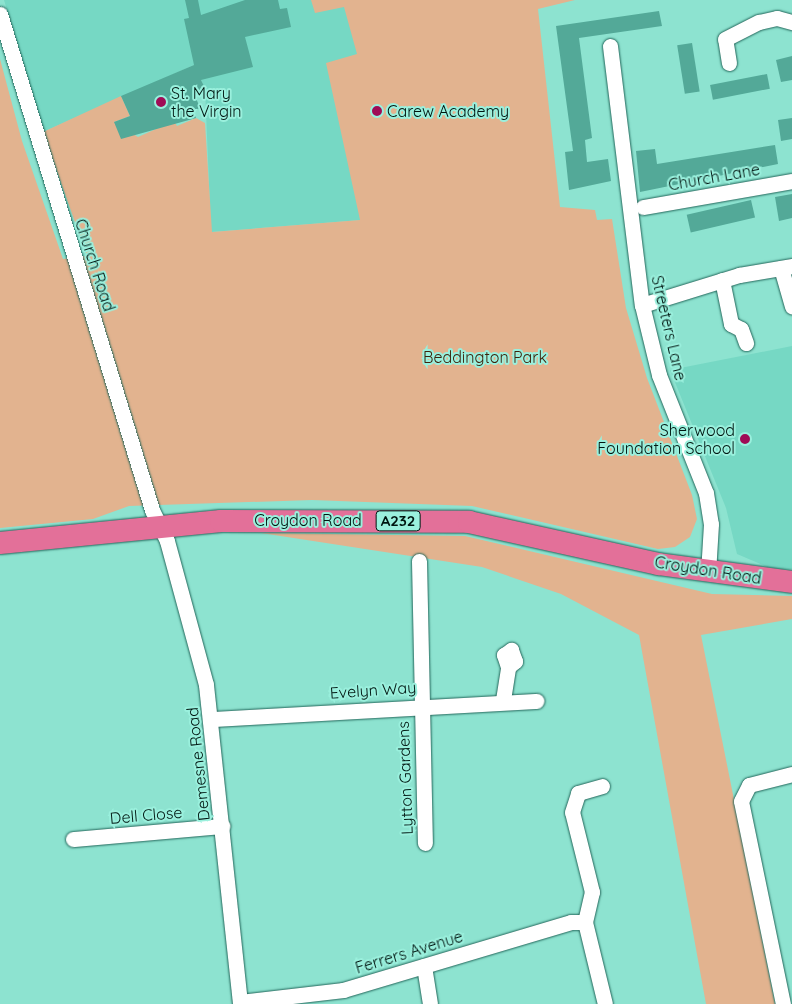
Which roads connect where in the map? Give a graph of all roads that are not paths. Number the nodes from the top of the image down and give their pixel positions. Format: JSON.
{"nodes":[{"id":1,"x":0,"y":14,"type":"edge"},
{"id":2,"x":792,"y":22,"type":"edge"},
{"id":3,"x":610,"y":46,"type":"dead end"},
{"id":4,"x":729,"y":63,"type":"dead end"},
{"id":5,"x":792,"y":181,"type":"edge"},
{"id":6,"x":636,"y":206,"type":"junction"},
{"id":7,"x":786,"y":267,"type":"edge"},
{"id":8,"x":722,"y":280,"type":"junction"},
{"id":9,"x":642,"y":305,"type":"junction"},
{"id":10,"x":792,"y":306,"type":"edge"},
{"id":11,"x":746,"y":343,"type":"dead end"},
{"id":12,"x":158,"y":527,"type":"junction"},
{"id":13,"x":0,"y":543,"type":"edge"},
{"id":14,"x":418,"y":561,"type":"dead end"},
{"id":15,"x":708,"y":573,"type":"junction"},
{"id":16,"x":792,"y":582,"type":"edge"},
{"id":17,"x":508,"y":667,"type":"dead end"},
{"id":18,"x":503,"y":700,"type":"junction"},
{"id":19,"x":537,"y":701,"type":"dead end"},
{"id":20,"x":419,"y":704,"type":"junction"},
{"id":21,"x":212,"y":719,"type":"junction"},
{"id":22,"x":792,"y":774,"type":"edge"},
{"id":23,"x":602,"y":786,"type":"dead end"},
{"id":24,"x":222,"y":826,"type":"junction"},
{"id":25,"x":73,"y":839,"type":"dead end"},
{"id":26,"x":425,"y":843,"type":"dead end"},
{"id":27,"x":585,"y":922,"type":"junction"},
{"id":28,"x":424,"y":966,"type":"junction"},
{"id":29,"x":240,"y":1003,"type":"edge"},
{"id":30,"x":430,"y":1004,"type":"edge"},
{"id":31,"x":605,"y":1004,"type":"edge"},
{"id":32,"x":783,"y":1004,"type":"edge"}],
"edges":[{"from":1,"to":12,"type":"street","name":"Church Road"},
{"from":2,"to":4,"type":"street"},
{"from":3,"to":6,"type":"street","name":"Streeters Lane"},
{"from":5,"to":6,"type":"street","name":"Church Lane"},
{"from":6,"to":9,"type":"street","name":"Streeters Lane"},
{"from":7,"to":8,"type":"street"},
{"from":7,"to":10,"type":"street"},
{"from":8,"to":9,"type":"street"},
{"from":8,"to":11,"type":"street"},
{"from":9,"to":15,"type":"street","name":"Streeters Lane"},
{"from":12,"to":13,"type":"highway","name":"Croydon Road","number":"A232"},
{"from":12,"to":15,"type":"highway","name":"Croydon Road","number":"A232"},
{"from":12,"to":21,"type":"street","name":"Demesne Road"},
{"from":14,"to":20,"type":"street","name":"Lytton Gardens"},
{"from":15,"to":16,"type":"highway","name":"Croydon Road","number":"A232"},
{"from":17,"to":18,"type":"street"},
{"from":18,"to":19,"type":"street","name":"Evelyn Way"},
{"from":18,"to":20,"type":"street","name":"Evelyn Way"},
{"from":20,"to":21,"type":"street","name":"Evelyn Way"},
{"from":20,"to":26,"type":"street","name":"Lytton Gardens"},
{"from":21,"to":24,"type":"street","name":"Demesne Road"},
{"from":22,"to":32,"type":"street"},
{"from":23,"to":27,"type":"street"},
{"from":24,"to":25,"type":"street","name":"Dell Close"},
{"from":24,"to":29,"type":"street","name":"Demesne Road"},
{"from":27,"to":28,"type":"street","name":"Ferrers Avenue"},
{"from":27,"to":31,"type":"street"},
{"from":28,"to":29,"type":"street","name":"Ferrers Avenue"},
{"from":28,"to":30,"type":"street"}]}
